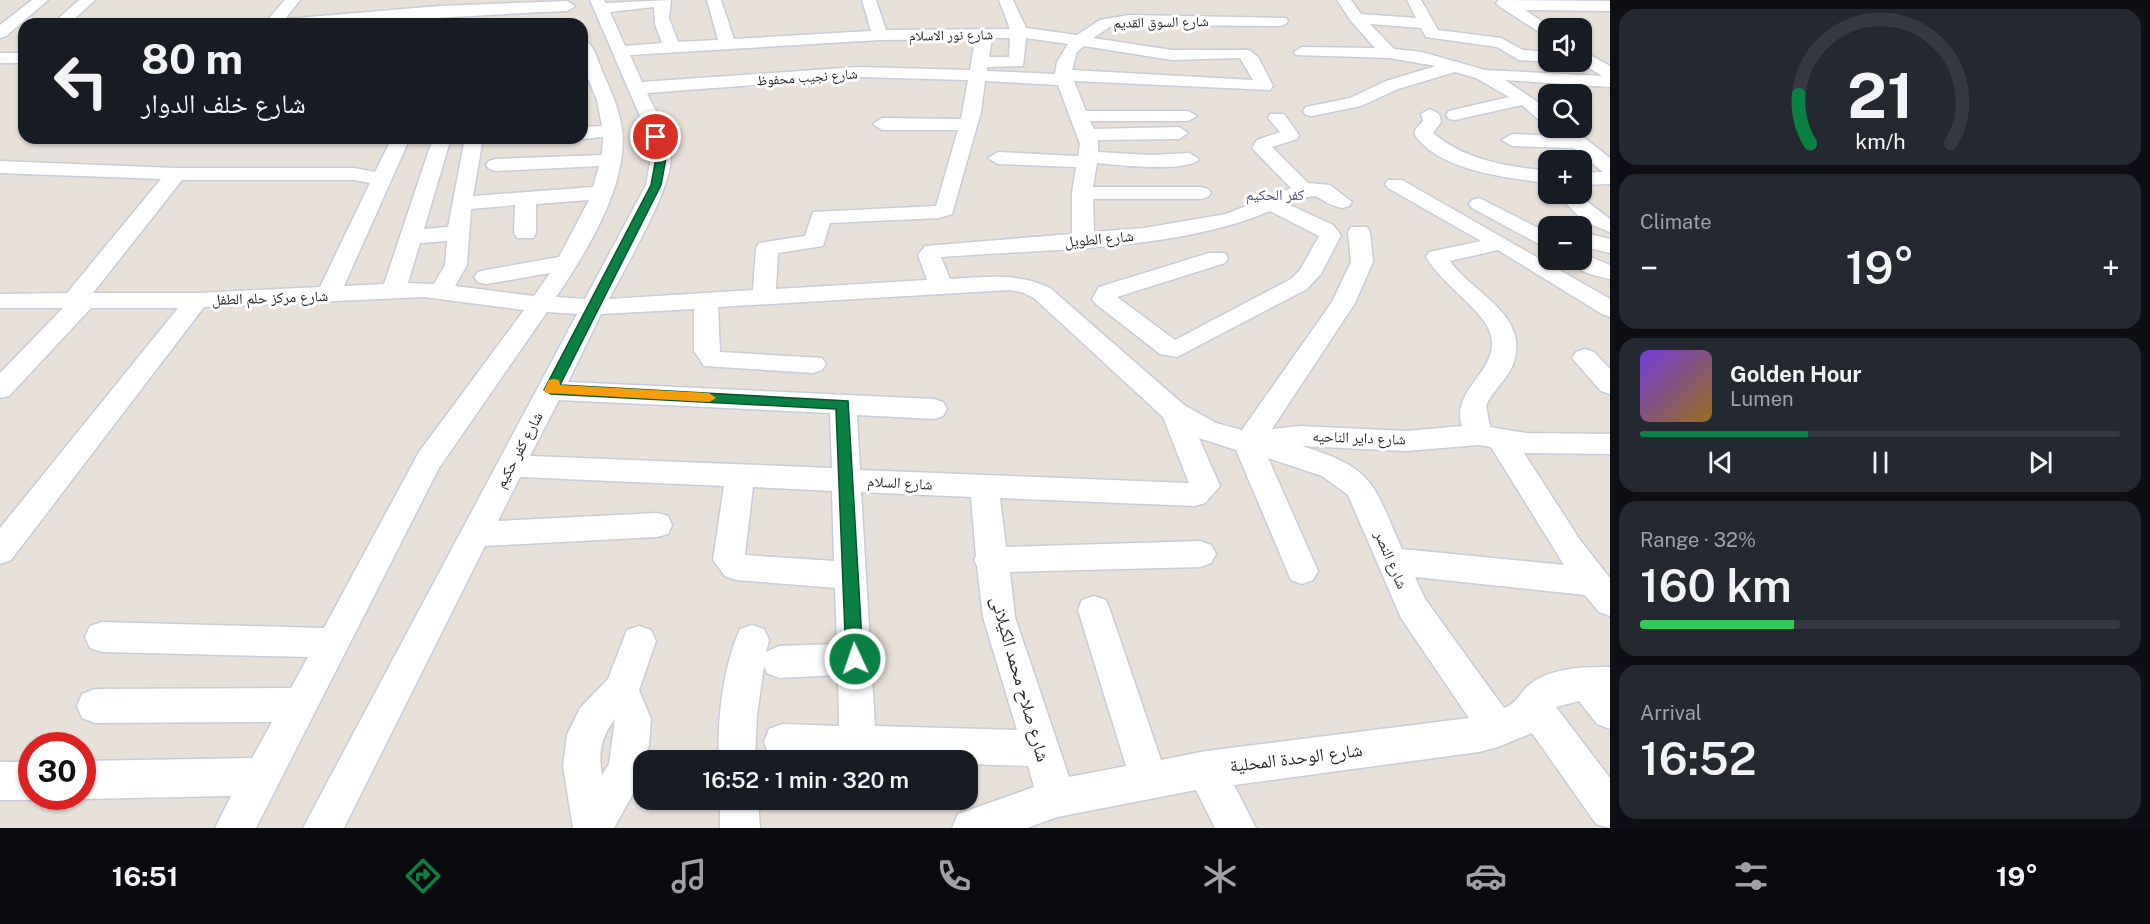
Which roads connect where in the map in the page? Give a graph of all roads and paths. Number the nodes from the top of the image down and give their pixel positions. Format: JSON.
{"nodes":[{"id":1,"x":40,"y":0,"type":"edge"},
{"id":2,"x":88,"y":0,"type":"edge"},
{"id":3,"x":293,"y":0,"type":"edge"},
{"id":4,"x":391,"y":0,"type":"edge"},
{"id":5,"x":714,"y":0,"type":"edge"},
{"id":6,"x":869,"y":0,"type":"edge"},
{"id":7,"x":1006,"y":0,"type":"edge"},
{"id":8,"x":1143,"y":0,"type":"edge"},
{"id":9,"x":1344,"y":0,"type":"edge"},
{"id":10,"x":1414,"y":0,"type":"edge"},
{"id":11,"x":663,"y":1,"type":"edge"},
{"id":12,"x":566,"y":3,"type":"edge"},
{"id":13,"x":1504,"y":3,"type":"edge"},
{"id":14,"x":598,"y":4,"type":"edge"},
{"id":15,"x":1271,"y":6,"type":"dead end"},
{"id":16,"x":1610,"y":6,"type":"edge"},
{"id":17,"x":414,"y":7,"type":"edge"},
{"id":18,"x":1581,"y":8,"type":"junction"},
{"id":19,"x":447,"y":11,"type":"edge"},
{"id":20,"x":382,"y":15,"type":"junction"},
{"id":21,"x":18,"y":18,"type":"edge"},
{"id":22,"x":18,"y":18,"type":"edge"},
{"id":23,"x":67,"y":18,"type":"edge"},
{"id":24,"x":277,"y":18,"type":"edge"},
{"id":25,"x":349,"y":18,"type":"edge"},
{"id":26,"x":572,"y":18,"type":"edge"},
{"id":27,"x":1356,"y":18,"type":"junction"},
{"id":28,"x":1156,"y":20,"type":"junction"},
{"id":29,"x":1607,"y":21,"type":"edge"},
{"id":30,"x":1531,"y":22,"type":"junction"},
{"id":31,"x":1427,"y":24,"type":"junction"},
{"id":32,"x":1538,"y":27,"type":"edge"},
{"id":33,"x":1287,"y":29,"type":"junction"},
{"id":34,"x":0,"y":33,"type":"edge"},
{"id":35,"x":1018,"y":33,"type":"junction"},
{"id":36,"x":984,"y":34,"type":"junction"},
{"id":37,"x":880,"y":35,"type":"junction"},
{"id":38,"x":1080,"y":39,"type":"junction"},
{"id":39,"x":727,"y":44,"type":"junction"},
{"id":40,"x":672,"y":48,"type":"junction"},
{"id":41,"x":618,"y":51,"type":"junction"},
{"id":42,"x":1389,"y":53,"type":"junction"},
{"id":43,"x":1538,"y":56,"type":"edge"},
{"id":44,"x":18,"y":57,"type":"edge"},
{"id":45,"x":0,"y":58,"type":"edge"},
{"id":46,"x":1592,"y":63,"type":"edge"},
{"id":47,"x":588,"y":67,"type":"edge"},
{"id":48,"x":1453,"y":67,"type":"junction"},
{"id":49,"x":979,"y":69,"type":"junction"},
{"id":50,"x":1482,"y":74,"type":"junction"},
{"id":51,"x":1610,"y":74,"type":"edge"},
{"id":52,"x":1064,"y":77,"type":"junction"},
{"id":53,"x":1610,"y":81,"type":"edge"},
{"id":54,"x":636,"y":88,"type":"junction"},
{"id":55,"x":1525,"y":99,"type":"junction"},
{"id":56,"x":603,"y":110,"type":"edge"},
{"id":57,"x":1538,"y":110,"type":"edge"},
{"id":58,"x":1312,"y":111,"type":"dead end"},
{"id":59,"x":588,"y":114,"type":"edge"},
{"id":60,"x":1430,"y":114,"type":"dead end"},
{"id":61,"x":1455,"y":115,"type":"dead end"},
{"id":62,"x":1081,"y":116,"type":"junction"},
{"id":63,"x":1188,"y":116,"type":"dead end"},
{"id":64,"x":1277,"y":118,"type":"dead end"},
{"id":65,"x":882,"y":124,"type":"dead end"},
{"id":66,"x":588,"y":126,"type":"edge"},
{"id":67,"x":968,"y":126,"type":"junction"},
{"id":68,"x":1179,"y":133,"type":"dead end"},
{"id":69,"x":1088,"y":135,"type":"junction"},
{"id":70,"x":1572,"y":138,"type":"edge"},
{"id":71,"x":1512,"y":140,"type":"dead end"},
{"id":72,"x":1579,"y":143,"type":"junction"},
{"id":73,"x":398,"y":144,"type":"edge"},
{"id":74,"x":440,"y":144,"type":"edge"},
{"id":75,"x":478,"y":144,"type":"edge"},
{"id":76,"x":998,"y":158,"type":"dead end"},
{"id":77,"x":1088,"y":159,"type":"junction"},
{"id":78,"x":1189,"y":159,"type":"dead end"},
{"id":79,"x":611,"y":160,"type":"junction"},
{"id":80,"x":496,"y":165,"type":"dead end"},
{"id":81,"x":8,"y":167,"type":"edge"},
{"id":82,"x":1610,"y":168,"type":"edge"},
{"id":83,"x":176,"y":174,"type":"junction"},
{"id":84,"x":1538,"y":175,"type":"edge"},
{"id":85,"x":1610,"y":178,"type":"edge"},
{"id":86,"x":1592,"y":179,"type":"edge"},
{"id":87,"x":383,"y":180,"type":"junction"},
{"id":88,"x":0,"y":182,"type":"edge"},
{"id":89,"x":1395,"y":184,"type":"dead end"},
{"id":90,"x":1301,"y":191,"type":"junction"},
{"id":91,"x":600,"y":193,"type":"junction"},
{"id":92,"x":1082,"y":193,"type":"junction"},
{"id":93,"x":1201,"y":193,"type":"dead end"},
{"id":94,"x":526,"y":198,"type":"junction"},
{"id":95,"x":1342,"y":202,"type":"dead end"},
{"id":96,"x":461,"y":203,"type":"junction"},
{"id":97,"x":1272,"y":204,"type":"junction"},
{"id":98,"x":1479,"y":204,"type":"dead end"},
{"id":99,"x":1574,"y":204,"type":"edge"},
{"id":100,"x":1610,"y":226,"type":"edge"},
{"id":101,"x":525,"y":232,"type":"dead end"},
{"id":102,"x":1359,"y":232,"type":"dead end"},
{"id":103,"x":459,"y":233,"type":"junction"},
{"id":104,"x":1538,"y":236,"type":"edge"},
{"id":105,"x":411,"y":237,"type":"junction"},
{"id":106,"x":1083,"y":241,"type":"junction"},
{"id":107,"x":1592,"y":242,"type":"edge"},
{"id":108,"x":1502,"y":243,"type":"junction"},
{"id":109,"x":1610,"y":246,"type":"edge"},
{"id":110,"x":1217,"y":258,"type":"dead end"},
{"id":111,"x":566,"y":263,"type":"junction"},
{"id":112,"x":1592,"y":266,"type":"edge"},
{"id":113,"x":1610,"y":272,"type":"edge"},
{"id":114,"x":486,"y":277,"type":"dead end"},
{"id":115,"x":941,"y":286,"type":"junction"},
{"id":116,"x":394,"y":290,"type":"junction"},
{"id":117,"x":441,"y":291,"type":"junction"},
{"id":118,"x":328,"y":296,"type":"junction"},
{"id":119,"x":764,"y":296,"type":"junction"},
{"id":120,"x":197,"y":300,"type":"junction"},
{"id":121,"x":706,"y":300,"type":"junction"},
{"id":122,"x":0,"y":301,"type":"edge"},
{"id":123,"x":78,"y":302,"type":"junction"},
{"id":124,"x":540,"y":304,"type":"junction"},
{"id":125,"x":594,"y":307,"type":"junction"},
{"id":126,"x":1610,"y":309,"type":"edge"},
{"id":127,"x":1585,"y":358,"type":"dead end"},
{"id":128,"x":813,"y":364,"type":"dead end"},
{"id":129,"x":1610,"y":385,"type":"edge"},
{"id":130,"x":0,"y":389,"type":"edge"},
{"id":131,"x":551,"y":390,"type":"junction"},
{"id":132,"x":843,"y":405,"type":"junction"},
{"id":133,"x":934,"y":409,"type":"dead end"},
{"id":134,"x":1174,"y":412,"type":"junction"},
{"id":135,"x":1490,"y":437,"type":"junction"},
{"id":136,"x":1249,"y":441,"type":"junction"},
{"id":137,"x":1610,"y":444,"type":"edge"},
{"id":138,"x":510,"y":466,"type":"junction"},
{"id":139,"x":740,"y":476,"type":"junction"},
{"id":140,"x":846,"y":480,"type":"junction"},
{"id":141,"x":984,"y":486,"type":"junction"},
{"id":142,"x":657,"y":525,"type":"dead end"},
{"id":143,"x":475,"y":534,"type":"junction"},
{"id":144,"x":0,"y":551,"type":"edge"},
{"id":145,"x":1200,"y":555,"type":"dead end"},
{"id":146,"x":990,"y":560,"type":"junction"},
{"id":147,"x":1391,"y":561,"type":"junction"},
{"id":148,"x":1302,"y":571,"type":"dead end"},
{"id":149,"x":851,"y":576,"type":"junction"},
{"id":150,"x":1602,"y":592,"type":"edge"},
{"id":151,"x":1094,"y":610,"type":"dead end"},
{"id":152,"x":102,"y":637,"type":"dead end"},
{"id":153,"x":752,"y":640,"type":"dead end"},
{"id":154,"x":639,"y":641,"type":"dead end"},
{"id":155,"x":333,"y":642,"type":"junction"},
{"id":156,"x":855,"y":659,"type":"junction"},
{"id":157,"x":779,"y":662,"type":"dead end"},
{"id":158,"x":1598,"y":683,"type":"edge"},
{"id":159,"x":621,"y":690,"type":"junction"},
{"id":160,"x":300,"y":705,"type":"junction"},
{"id":161,"x":95,"y":706,"type":"dead end"},
{"id":162,"x":1535,"y":708,"type":"junction"},
{"id":163,"x":1610,"y":712,"type":"edge"},
{"id":164,"x":1498,"y":730,"type":"junction"},
{"id":165,"x":782,"y":742,"type":"dead end"},
{"id":166,"x":858,"y":744,"type":"junction"},
{"id":167,"x":1040,"y":748,"type":"junction"},
{"id":168,"x":737,"y":750,"type":"edge"},
{"id":169,"x":1206,"y":770,"type":"junction"},
{"id":170,"x":261,"y":777,"type":"junction"},
{"id":171,"x":96,"y":780,"type":"edge"},
{"id":172,"x":0,"y":781,"type":"edge"},
{"id":173,"x":18,"y":781,"type":"edge"},
{"id":174,"x":1149,"y":781,"type":"junction"},
{"id":175,"x":1057,"y":798,"type":"junction"},
{"id":176,"x":739,"y":810,"type":"edge"},
{"id":177,"x":1610,"y":810,"type":"edge"},
{"id":178,"x":593,"y":826,"type":"edge"},
{"id":179,"x":980,"y":827,"type":"edge"},
{"id":180,"x":235,"y":828,"type":"edge"},
{"id":181,"x":323,"y":828,"type":"edge"},
{"id":182,"x":740,"y":828,"type":"edge"},
{"id":183,"x":1236,"y":828,"type":"edge"}],
"edges":[{"from":1,"to":21,"type":"street"},
{"from":2,"to":23,"type":"street"},
{"from":3,"to":24,"type":"street"},
{"from":4,"to":20,"type":"street"},
{"from":5,"to":39,"type":"street"},
{"from":6,"to":37,"type":"street"},
{"from":7,"to":35,"type":"street"},
{"from":8,"to":28,"type":"street"},
{"from":9,"to":27,"type":"street"},
{"from":10,"to":31,"type":"street"},
{"from":11,"to":14,"type":"street"},
{"from":11,"to":40,"type":"street"},
{"from":12,"to":19,"type":"street"},
{"from":12,"to":26,"type":"street"},
{"from":13,"to":18,"type":"street"},
{"from":13,"to":30,"type":"street"},
{"from":14,"to":41,"type":"street","name":"شارع كفر حكيم"},
{"from":15,"to":33,"type":"street"},
{"from":16,"to":18,"type":"street"},
{"from":17,"to":19,"type":"street"},
{"from":17,"to":20,"type":"street"},
{"from":18,"to":29,"type":"street"},
{"from":20,"to":25,"type":"street"},
{"from":22,"to":34,"type":"street"},
{"from":27,"to":31,"type":"street"},
{"from":27,"to":42,"type":"street"},
{"from":28,"to":33,"type":"street","name":"شارع السوق القديم"},
{"from":28,"to":38,"type":"street","name":"شارع السوق القديم"},
{"from":29,"to":30,"type":"street"},
{"from":30,"to":32,"type":"street"},
{"from":31,"to":43,"type":"street"},
{"from":33,"to":42,"type":"street"},
{"from":35,"to":36,"type":"street","name":"شارع نور الاسلام"},
{"from":35,"to":38,"type":"street","name":"شارع نور الاسلام"},
{"from":35,"to":49,"type":"street"},
{"from":36,"to":37,"type":"street","name":"شارع نور الاسلام"},
{"from":36,"to":49,"type":"street"},
{"from":37,"to":39,"type":"street","name":"شارع نور الاسلام"},
{"from":38,"to":52,"type":"street","name":"شارع السوق القديم"},
{"from":38,"to":52,"type":"street","name":"شارع نور الاسلام"},
{"from":39,"to":40,"type":"street","name":"شارع نور الاسلام"},
{"from":40,"to":41,"type":"street","name":"شارع نور الاسلام"},
{"from":41,"to":54,"type":"street","name":"شارع كفر حكيم"},
{"from":42,"to":48,"type":"street"},
{"from":44,"to":45,"type":"street"},
{"from":46,"to":51,"type":"street"},
{"from":47,"to":56,"type":"street"},
{"from":48,"to":50,"type":"street"},
{"from":48,"to":58,"type":"street"},
{"from":49,"to":52,"type":"street"},
{"from":49,"to":54,"type":"street","name":"شارع نجيب محفوظ"},
{"from":49,"to":67,"type":"street"},
{"from":50,"to":53,"type":"street"},
{"from":50,"to":55,"type":"street"},
{"from":52,"to":62,"type":"street"},
{"from":54,"to":125,"type":"street","name":"شارع كفر حكيم"},
{"from":55,"to":57,"type":"street"},
{"from":55,"to":61,"type":"street"},
{"from":56,"to":59,"type":"street"},
{"from":56,"to":66,"type":"street"},
{"from":56,"to":79,"type":"street"},
{"from":60,"to":84,"type":"street"},
{"from":62,"to":63,"type":"street"},
{"from":62,"to":69,"type":"street"},
{"from":64,"to":90,"type":"street"},
{"from":65,"to":67,"type":"street"},
{"from":67,"to":119,"type":"street"},
{"from":68,"to":69,"type":"street"},
{"from":69,"to":77,"type":"street"},
{"from":70,"to":72,"type":"street"},
{"from":71,"to":72,"type":"street"},
{"from":72,"to":82,"type":"street"},
{"from":73,"to":87,"type":"street"},
{"from":74,"to":105,"type":"street"},
{"from":75,"to":96,"type":"street"},
{"from":76,"to":77,"type":"street"},
{"from":77,"to":78,"type":"street"},
{"from":77,"to":92,"type":"street"},
{"from":79,"to":80,"type":"street"},
{"from":79,"to":91,"type":"street"},
{"from":81,"to":83,"type":"street"},
{"from":81,"to":88,"type":"street"},
{"from":83,"to":87,"type":"street"},
{"from":83,"to":123,"type":"street"},
{"from":85,"to":86,"type":"street"},
{"from":87,"to":118,"type":"street"},
{"from":89,"to":108,"type":"street"},
{"from":90,"to":95,"type":"street"},
{"from":90,"to":97,"type":"street","name":"شارع الطويل"},
{"from":91,"to":94,"type":"street"},
{"from":91,"to":111,"type":"street"},
{"from":92,"to":93,"type":"street"},
{"from":92,"to":106,"type":"street"},
{"from":94,"to":96,"type":"street"},
{"from":94,"to":101,"type":"street"},
{"from":96,"to":103,"type":"street"},
{"from":97,"to":106,"type":"street","name":"شارع الطويل"},
{"from":97,"to":110,"type":"street"},
{"from":98,"to":104,"type":"street"},
{"from":99,"to":100,"type":"street"},
{"from":102,"to":136,"type":"street"},
{"from":103,"to":105,"type":"street"},
{"from":103,"to":117,"type":"street"},
{"from":105,"to":116,"type":"street"},
{"from":106,"to":115,"type":"street","name":"شارع الطويل"},
{"from":107,"to":109,"type":"street"},
{"from":108,"to":126,"type":"street"},
{"from":108,"to":135,"type":"street"},
{"from":111,"to":114,"type":"street"},
{"from":111,"to":124,"type":"street"},
{"from":112,"to":113,"type":"street"},
{"from":115,"to":119,"type":"street","name":"شارع مركز حلم الطفل"},
{"from":115,"to":134,"type":"street","name":"شارع مركز حلم الطفل"},
{"from":116,"to":117,"type":"street","name":"شارع مركز حلم الطفل"},
{"from":116,"to":118,"type":"street","name":"شارع مركز حلم الطفل"},
{"from":117,"to":124,"type":"street","name":"شارع مركز حلم الطفل"},
{"from":118,"to":120,"type":"street","name":"شارع مركز حلم الطفل"},
{"from":119,"to":121,"type":"street","name":"شارع مركز حلم الطفل"},
{"from":120,"to":123,"type":"street","name":"شارع مركز حلم الطفل"},
{"from":120,"to":144,"type":"street"},
{"from":121,"to":125,"type":"street","name":"شارع مركز حلم الطفل"},
{"from":121,"to":128,"type":"street"},
{"from":122,"to":123,"type":"street","name":"شارع مركز حلم الطفل"},
{"from":123,"to":130,"type":"street"},
{"from":124,"to":125,"type":"street","name":"شارع مركز حلم الطفل"},
{"from":124,"to":155,"type":"street"},
{"from":125,"to":131,"type":"street","name":"شارع كفر حكيم"},
{"from":127,"to":129,"type":"street"},
{"from":131,"to":132,"type":"street"},
{"from":131,"to":138,"type":"street","name":"شارع كفر حكيم"},
{"from":132,"to":133,"type":"street"},
{"from":132,"to":140,"type":"street"},
{"from":134,"to":136,"type":"street"},
{"from":134,"to":141,"type":"street","name":"شارع السلام"},
{"from":135,"to":136,"type":"street","name":"شارع داير الناحيه"},
{"from":135,"to":137,"type":"street","name":"شارع داير الناحيه"},
{"from":135,"to":150,"type":"street"},
{"from":136,"to":147,"type":"street","name":"شارع النصر"},
{"from":136,"to":148,"type":"street"},
{"from":138,"to":139,"type":"street","name":"شارع السلام"},
{"from":138,"to":143,"type":"street","name":"شارع كفر حكيم"},
{"from":139,"to":140,"type":"street","name":"شارع السلام"},
{"from":139,"to":149,"type":"street"},
{"from":140,"to":141,"type":"street","name":"شارع السلام"},
{"from":140,"to":149,"type":"street"},
{"from":141,"to":146,"type":"street","name":"شارع صلاح محمد الكيلانى"},
{"from":142,"to":143,"type":"street"},
{"from":143,"to":181,"type":"street","name":"شارع كفر حكيم"},
{"from":145,"to":146,"type":"street"},
{"from":146,"to":167,"type":"street","name":"شارع صلاح محمد الكيلانى"},
{"from":147,"to":150,"type":"street"},
{"from":147,"to":164,"type":"street","name":"شارع النصر"},
{"from":149,"to":156,"type":"street"},
{"from":151,"to":174,"type":"street"},
{"from":152,"to":155,"type":"street"},
{"from":153,"to":168,"type":"street"},
{"from":154,"to":159,"type":"street"},
{"from":155,"to":160,"type":"street"},
{"from":156,"to":157,"type":"street"},
{"from":156,"to":166,"type":"street"},
{"from":158,"to":162,"type":"street","name":"شارع الوحدة المحلية"},
{"from":158,"to":163,"type":"street"},
{"from":159,"to":178,"type":"street"},
{"from":159,"to":178,"type":"street"},
{"from":160,"to":161,"type":"street"},
{"from":160,"to":170,"type":"street"},
{"from":162,"to":164,"type":"street","name":"شارع الوحدة المحلية"},
{"from":162,"to":177,"type":"street"},
{"from":164,"to":169,"type":"street","name":"شارع الوحدة المحلية"},
{"from":165,"to":166,"type":"street"},
{"from":166,"to":167,"type":"street"},
{"from":167,"to":175,"type":"street","name":"شارع صلاح محمد الكيلانى"},
{"from":169,"to":174,"type":"street","name":"شارع الوحدة المحلية"},
{"from":169,"to":183,"type":"street"},
{"from":170,"to":171,"type":"street"},
{"from":170,"to":180,"type":"street"},
{"from":172,"to":173,"type":"street"},
{"from":174,"to":175,"type":"street","name":"شارع الوحدة المحلية"},
{"from":175,"to":179,"type":"street","name":"شارع الوحدة المحلية"},
{"from":176,"to":182,"type":"street"}]}
